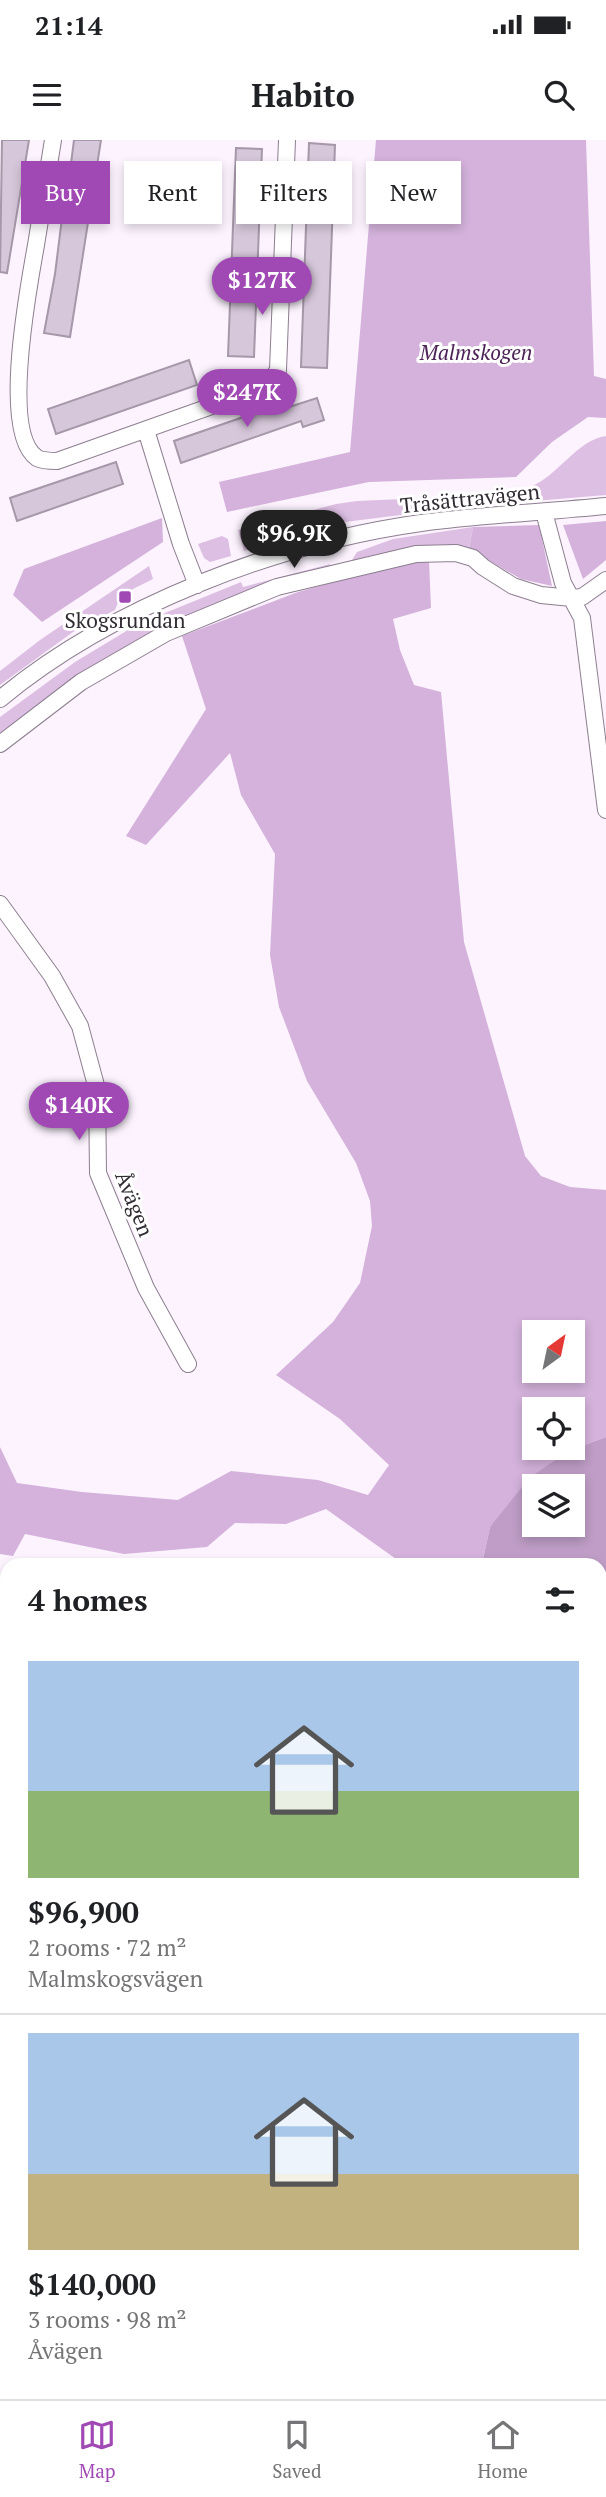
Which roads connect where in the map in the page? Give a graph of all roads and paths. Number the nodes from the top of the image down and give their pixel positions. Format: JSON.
{"nodes":[{"id":1,"x":52,"y":140,"type":"edge"},
{"id":2,"x":286,"y":140,"type":"edge"},
{"id":3,"x":146,"y":430,"type":"junction"},
{"id":4,"x":606,"y":506,"type":"edge"},
{"id":5,"x":544,"y":512,"type":"junction"},
{"id":6,"x":606,"y":580,"type":"edge"},
{"id":7,"x":197,"y":585,"type":"junction"},
{"id":8,"x":572,"y":598,"type":"junction"},
{"id":9,"x":0,"y":699,"type":"edge"},
{"id":10,"x":0,"y":744,"type":"edge"},
{"id":11,"x":606,"y":810,"type":"edge"},
{"id":12,"x":0,"y":904,"type":"edge"},
{"id":13,"x":188,"y":1364,"type":"dead end"}],
"edges":[{"from":1,"to":3,"type":"street"},
{"from":2,"to":3,"type":"street"},
{"from":3,"to":7,"type":"street"},
{"from":4,"to":5,"type":"street","name":"Tråsättravägen"},
{"from":5,"to":7,"type":"street","name":"Tråsättravägen"},
{"from":5,"to":8,"type":"street"},
{"from":6,"to":8,"type":"street"},
{"from":7,"to":9,"type":"street","name":"Tråsättravägen"},
{"from":8,"to":10,"type":"street"},
{"from":8,"to":11,"type":"street"},
{"from":12,"to":13,"type":"street","name":"Åvägen"}]}
